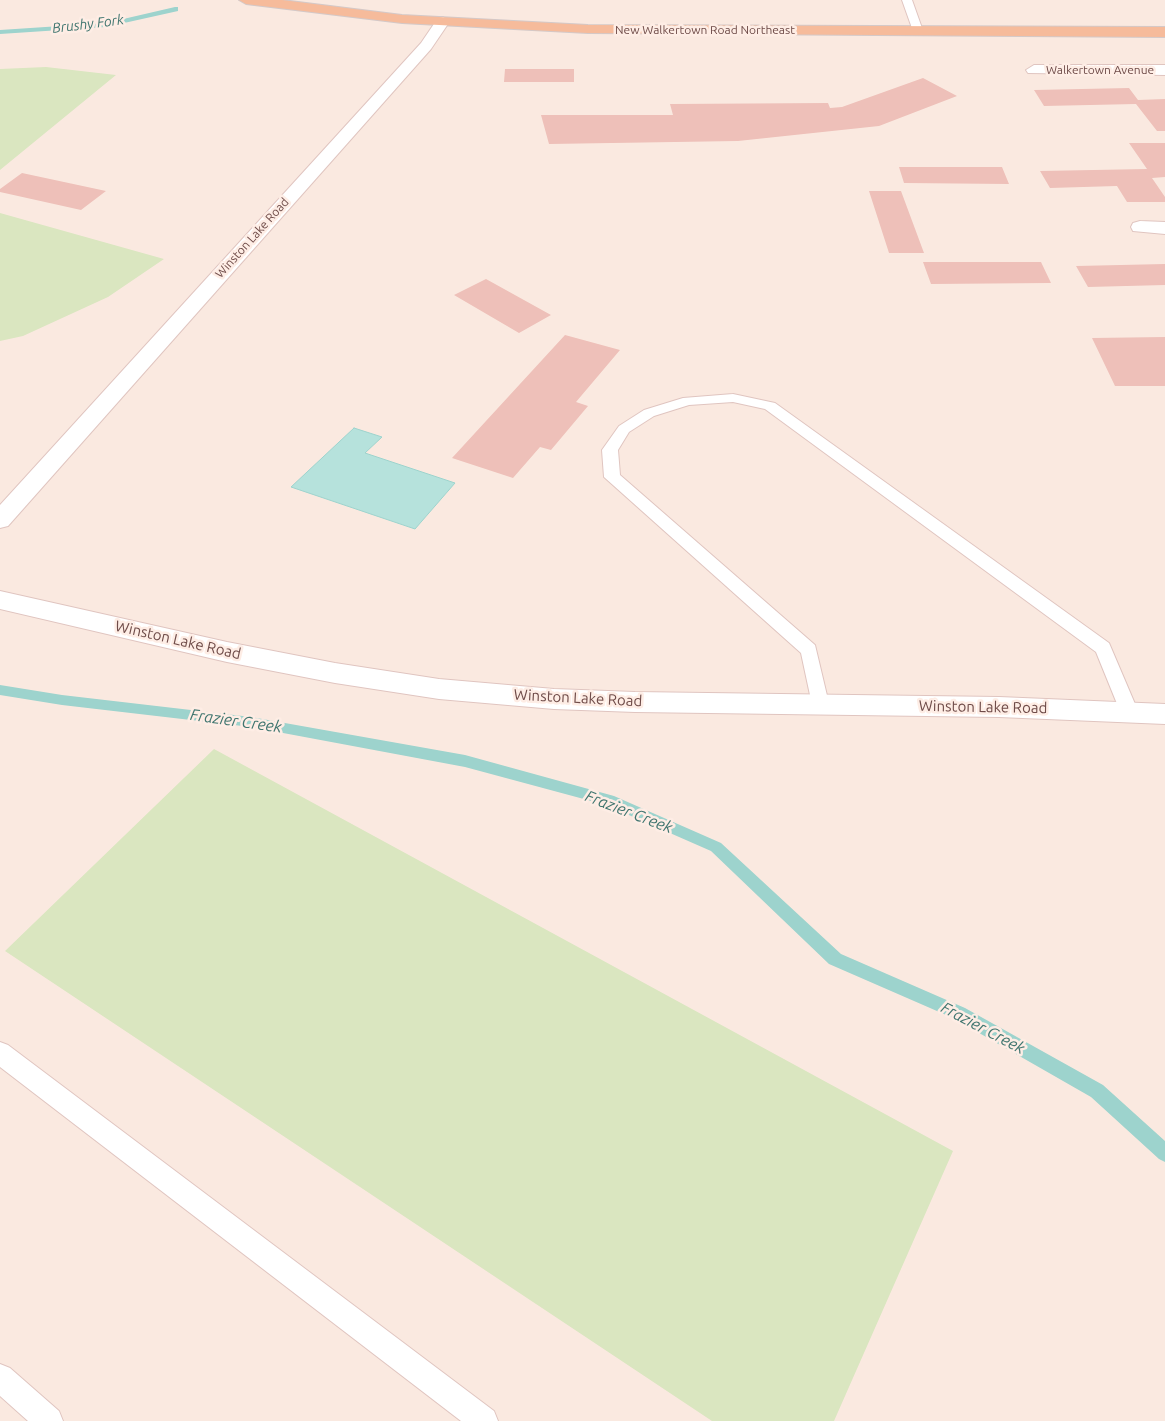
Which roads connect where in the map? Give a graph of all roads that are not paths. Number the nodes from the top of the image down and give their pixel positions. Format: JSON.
{"nodes":[{"id":1,"x":246,"y":0,"type":"edge"},
{"id":2,"x":906,"y":0,"type":"edge"},
{"id":3,"x":442,"y":21,"type":"junction"},
{"id":4,"x":918,"y":31,"type":"junction"},
{"id":5,"x":1165,"y":32,"type":"edge"},
{"id":6,"x":1034,"y":70,"type":"dead end"},
{"id":7,"x":1165,"y":70,"type":"edge"},
{"id":8,"x":1140,"y":227,"type":"dead end"},
{"id":9,"x":1165,"y":228,"type":"edge"},
{"id":10,"x":0,"y":520,"type":"edge"},
{"id":11,"x":0,"y":600,"type":"edge"},
{"id":12,"x":820,"y":704,"type":"junction"},
{"id":13,"x":1129,"y":710,"type":"junction"},
{"id":14,"x":1165,"y":714,"type":"edge"},
{"id":15,"x":0,"y":1053,"type":"edge"},
{"id":16,"x":0,"y":1378,"type":"edge"},
{"id":17,"x":49,"y":1421,"type":"edge"},
{"id":18,"x":484,"y":1421,"type":"edge"}],
"edges":[{"from":1,"to":3,"type":"main road","name":"New Walkertown Road Northeast"},
{"from":2,"to":4,"type":"lane"},
{"from":3,"to":4,"type":"main road","name":"New Walkertown Road Northeast"},
{"from":3,"to":10,"type":"street","name":"Winston Lake Road"},
{"from":4,"to":5,"type":"main road","name":"New Walkertown Road Northeast"},
{"from":6,"to":7,"type":"street","name":"Walkertown Avenue"},
{"from":8,"to":9,"type":"street"},
{"from":11,"to":12,"type":"street","name":"Winston Lake Road"},
{"from":12,"to":13,"type":"street","name":"Winston Lake Road"},
{"from":12,"to":13,"type":"lane"},
{"from":13,"to":14,"type":"street","name":"Winston Lake Road"},
{"from":15,"to":18,"type":"lane"},
{"from":16,"to":17,"type":"lane"}]}
